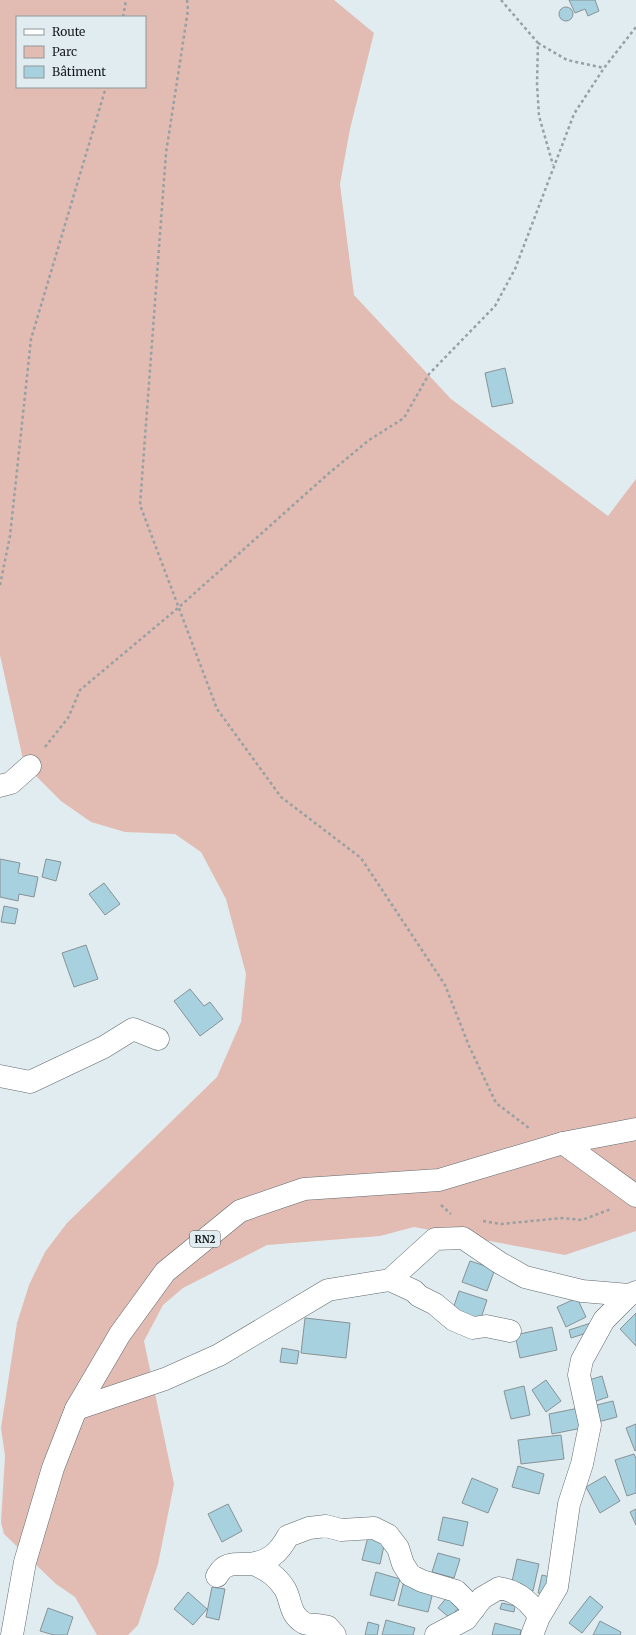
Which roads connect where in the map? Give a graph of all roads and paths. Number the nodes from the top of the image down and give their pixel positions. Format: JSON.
{"nodes":[{"id":1,"x":126,"y":0,"type":"edge"},
{"id":2,"x":187,"y":0,"type":"edge"},
{"id":3,"x":501,"y":0,"type":"edge"},
{"id":4,"x":123,"y":16,"type":"edge"},
{"id":5,"x":636,"y":27,"type":"edge"},
{"id":6,"x":538,"y":43,"type":"junction"},
{"id":7,"x":604,"y":68,"type":"junction"},
{"id":8,"x":106,"y":88,"type":"edge"},
{"id":9,"x":553,"y":166,"type":"junction"},
{"id":10,"x":0,"y":585,"type":"edge"},
{"id":11,"x":178,"y":608,"type":"junction"},
{"id":12,"x":30,"y":766,"type":"joint"},
{"id":13,"x":0,"y":786,"type":"edge"},
{"id":14,"x":158,"y":1039,"type":"dead end"},
{"id":15,"x":0,"y":1076,"type":"edge"},
{"id":16,"x":636,"y":1129,"type":"edge"},
{"id":17,"x":563,"y":1143,"type":"junction"},
{"id":18,"x":417,"y":1182,"type":"junction"},
{"id":19,"x":636,"y":1196,"type":"edge"},
{"id":20,"x":616,"y":1207,"type":"dead end"},
{"id":21,"x":458,"y":1216,"type":"dead end"},
{"id":22,"x":480,"y":1220,"type":"dead end"},
{"id":23,"x":390,"y":1280,"type":"junction"},
{"id":24,"x":633,"y":1294,"type":"edge"},
{"id":25,"x":510,"y":1331,"type":"dead end"},
{"id":26,"x":76,"y":1409,"type":"junction"},
{"id":27,"x":254,"y":1564,"type":"junction"},
{"id":28,"x":217,"y":1576,"type":"dead end"},
{"id":29,"x":474,"y":1608,"type":"junction"},
{"id":30,"x":535,"y":1626,"type":"edge"},
{"id":31,"x":12,"y":1635,"type":"edge"},
{"id":32,"x":335,"y":1635,"type":"edge"},
{"id":33,"x":436,"y":1635,"type":"edge"}],
"edges":[{"from":1,"to":4,"type":"path"},
{"from":2,"to":11,"type":"path"},
{"from":3,"to":6,"type":"path"},
{"from":5,"to":7,"type":"path"},
{"from":6,"to":7,"type":"path"},
{"from":6,"to":9,"type":"path"},
{"from":7,"to":9,"type":"path"},
{"from":8,"to":10,"type":"path"},
{"from":9,"to":11,"type":"path"},
{"from":11,"to":12,"type":"path"},
{"from":11,"to":17,"type":"path"},
{"from":12,"to":13,"type":"main road"},
{"from":14,"to":15,"type":"main road"},
{"from":16,"to":17,"type":"main road","number":"RN2"},
{"from":17,"to":18,"type":"main road","number":"RN2"},
{"from":17,"to":19,"type":"main road"},
{"from":18,"to":21,"type":"path"},
{"from":18,"to":26,"type":"main road","number":"RN2"},
{"from":20,"to":22,"type":"path"},
{"from":23,"to":24,"type":"main road"},
{"from":23,"to":25,"type":"main road"},
{"from":23,"to":26,"type":"main road"},
{"from":24,"to":30,"type":"main road"},
{"from":26,"to":31,"type":"main road","number":"RN2"},
{"from":27,"to":28,"type":"main road"},
{"from":27,"to":29,"type":"main road"},
{"from":27,"to":32,"type":"main road"},
{"from":29,"to":30,"type":"main road"},
{"from":29,"to":33,"type":"main road"}]}
